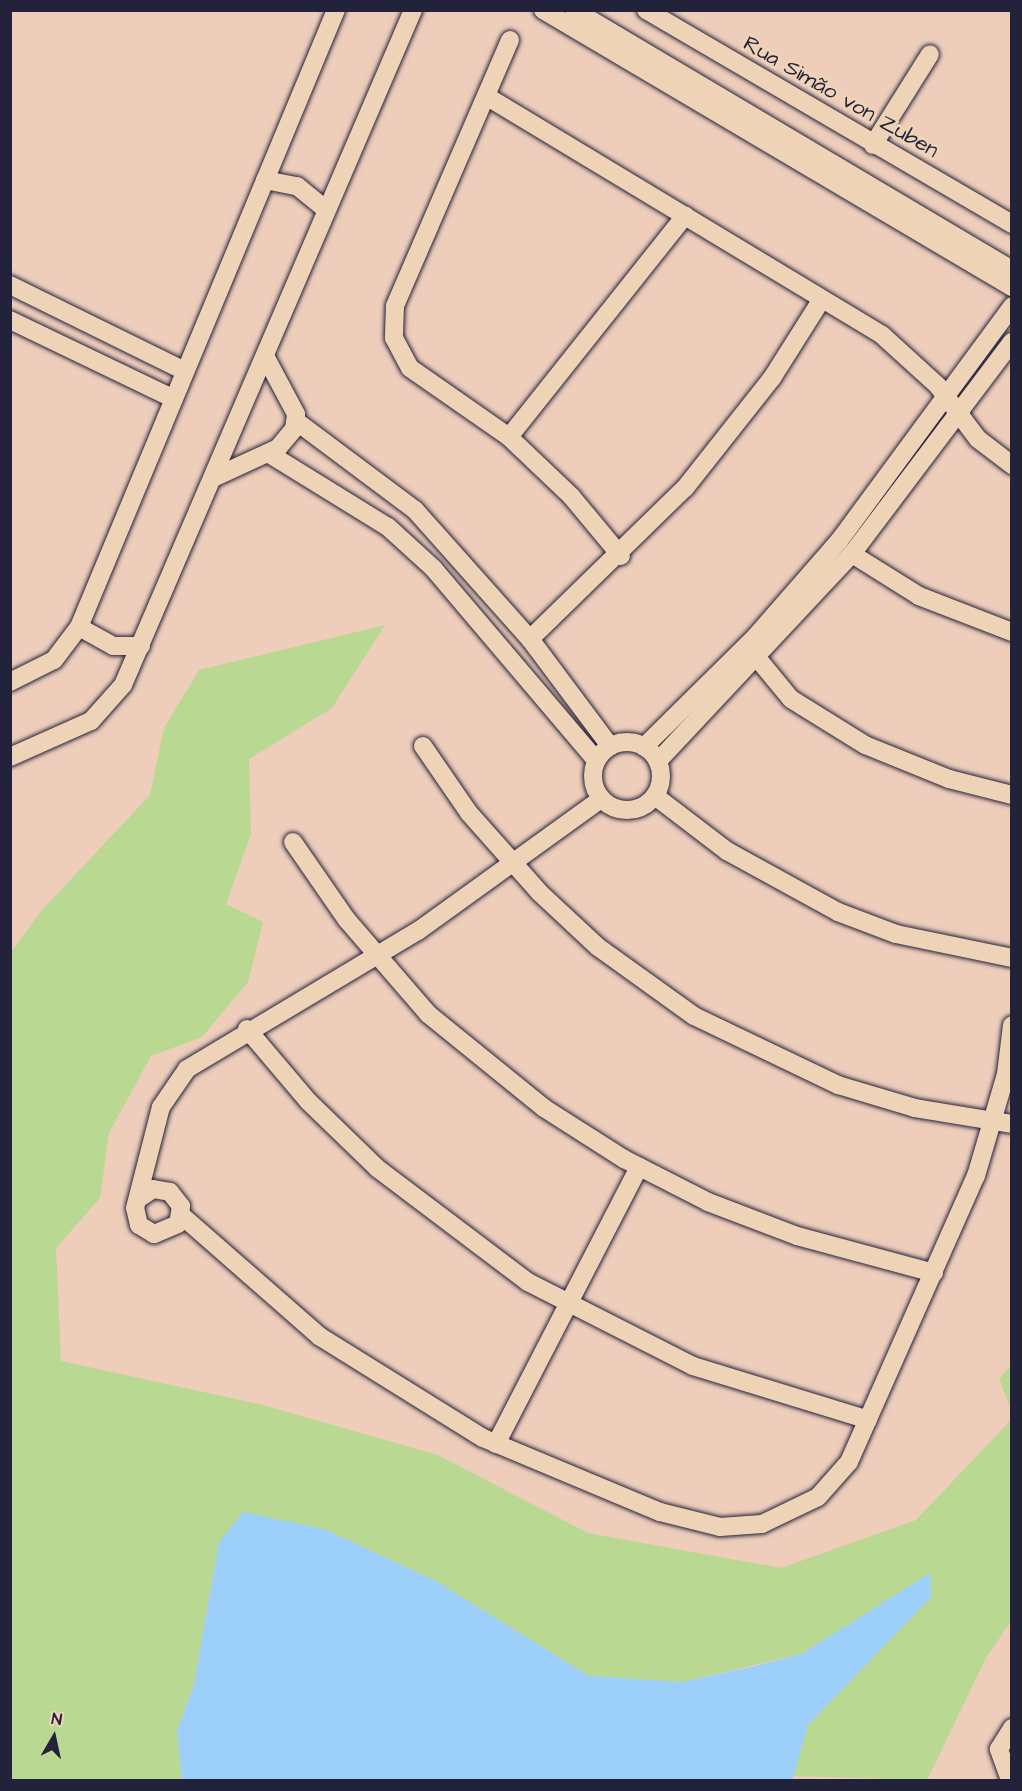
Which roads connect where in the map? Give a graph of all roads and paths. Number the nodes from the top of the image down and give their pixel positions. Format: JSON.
{"nodes":[{"id":1,"x":336,"y":10,"type":"edge"},
{"id":2,"x":413,"y":10,"type":"edge"},
{"id":3,"x":543,"y":10,"type":"edge"},
{"id":4,"x":574,"y":10,"type":"edge"},
{"id":5,"x":646,"y":10,"type":"edge"},
{"id":6,"x":510,"y":40,"type":"dead end"},
{"id":7,"x":930,"y":54,"type":"dead end"},
{"id":8,"x":486,"y":96,"type":"junction"},
{"id":9,"x":873,"y":145,"type":"junction"},
{"id":10,"x":265,"y":180,"type":"junction"},
{"id":11,"x":327,"y":210,"type":"junction"},
{"id":12,"x":685,"y":216,"type":"junction"},
{"id":13,"x":1011,"y":224,"type":"edge"},
{"id":14,"x":1011,"y":270,"type":"edge"},
{"id":15,"x":10,"y":285,"type":"edge"},
{"id":16,"x":1011,"y":287,"type":"edge"},
{"id":17,"x":822,"y":299,"type":"junction"},
{"id":18,"x":1011,"y":306,"type":"edge"},
{"id":19,"x":10,"y":320,"type":"edge"},
{"id":20,"x":1011,"y":342,"type":"edge"},
{"id":21,"x":265,"y":356,"type":"junction"},
{"id":22,"x":185,"y":371,"type":"junction"},
{"id":23,"x":946,"y":396,"type":"junction"},
{"id":24,"x":174,"y":399,"type":"junction"},
{"id":25,"x":961,"y":416,"type":"junction"},
{"id":26,"x":296,"y":421,"type":"junction"},
{"id":27,"x":510,"y":437,"type":"junction"},
{"id":28,"x":268,"y":453,"type":"junction"},
{"id":29,"x":1011,"y":465,"type":"edge"},
{"id":30,"x":213,"y":478,"type":"junction"},
{"id":31,"x":852,"y":554,"type":"junction"},
{"id":32,"x":621,"y":556,"type":"junction"},
{"id":33,"x":79,"y":627,"type":"junction"},
{"id":34,"x":1011,"y":632,"type":"edge"},
{"id":35,"x":530,"y":639,"type":"junction"},
{"id":36,"x":141,"y":646,"type":"junction"},
{"id":37,"x":758,"y":659,"type":"junction"},
{"id":38,"x":10,"y":682,"type":"edge"},
{"id":39,"x":423,"y":746,"type":"dead end"},
{"id":40,"x":610,"y":746,"type":"junction"},
{"id":41,"x":644,"y":747,"type":"junction"},
{"id":42,"x":10,"y":757,"type":"edge"},
{"id":43,"x":596,"y":760,"type":"junction"},
{"id":44,"x":658,"y":762,"type":"junction"},
{"id":45,"x":1011,"y":795,"type":"edge"},
{"id":46,"x":655,"y":796,"type":"junction"},
{"id":47,"x":601,"y":799,"type":"junction"},
{"id":48,"x":293,"y":842,"type":"dead end"},
{"id":49,"x":514,"y":864,"type":"junction"},
{"id":50,"x":376,"y":956,"type":"junction"},
{"id":51,"x":1011,"y":958,"type":"edge"},
{"id":52,"x":1011,"y":1025,"type":"edge"},
{"id":53,"x":248,"y":1029,"type":"junction"},
{"id":54,"x":1003,"y":1124,"type":"edge"},
{"id":55,"x":153,"y":1149,"type":"junction"},
{"id":56,"x":639,"y":1167,"type":"junction"},
{"id":57,"x":162,"y":1188,"type":"junction"},
{"id":58,"x":138,"y":1199,"type":"junction"},
{"id":59,"x":181,"y":1215,"type":"junction"},
{"id":60,"x":164,"y":1234,"type":"junction"},
{"id":61,"x":208,"y":1242,"type":"junction"},
{"id":62,"x":934,"y":1273,"type":"junction"},
{"id":63,"x":569,"y":1306,"type":"junction"},
{"id":64,"x":868,"y":1420,"type":"junction"},
{"id":65,"x":496,"y":1444,"type":"junction"},
{"id":66,"x":1011,"y":1728,"type":"edge"},
{"id":67,"x":1010,"y":1780,"type":"edge"}],
"edges":[{"from":1,"to":10,"type":"street"},
{"from":2,"to":11,"type":"street"},
{"from":3,"to":16,"type":"street"},
{"from":4,"to":14,"type":"street"},
{"from":5,"to":9,"type":"street","name":"Rua Simão von Zuben"},
{"from":6,"to":8,"type":"street"},
{"from":7,"to":9,"type":"street"},
{"from":8,"to":12,"type":"street"},
{"from":8,"to":27,"type":"street"},
{"from":9,"to":13,"type":"street","name":"Rua Simão von Zuben"},
{"from":10,"to":11,"type":"street"},
{"from":10,"to":22,"type":"street"},
{"from":11,"to":21,"type":"street"},
{"from":12,"to":17,"type":"street"},
{"from":12,"to":27,"type":"street"},
{"from":15,"to":22,"type":"street"},
{"from":17,"to":23,"type":"street"},
{"from":17,"to":32,"type":"street"},
{"from":18,"to":23,"type":"street"},
{"from":19,"to":24,"type":"street"},
{"from":20,"to":25,"type":"street"},
{"from":21,"to":26,"type":"street"},
{"from":21,"to":30,"type":"street"},
{"from":22,"to":24,"type":"street"},
{"from":23,"to":25,"type":"street"},
{"from":23,"to":41,"type":"street"},
{"from":24,"to":33,"type":"street"},
{"from":25,"to":29,"type":"street"},
{"from":25,"to":31,"type":"street"},
{"from":26,"to":28,"type":"street"},
{"from":26,"to":35,"type":"street"},
{"from":27,"to":32,"type":"street"},
{"from":28,"to":30,"type":"street"},
{"from":28,"to":43,"type":"street"},
{"from":30,"to":36,"type":"street"},
{"from":31,"to":34,"type":"street"},
{"from":31,"to":37,"type":"street"},
{"from":32,"to":35,"type":"street"},
{"from":33,"to":36,"type":"street"},
{"from":33,"to":38,"type":"street"},
{"from":35,"to":40,"type":"street"},
{"from":36,"to":42,"type":"street"},
{"from":37,"to":44,"type":"street"},
{"from":37,"to":45,"type":"street"},
{"from":39,"to":49,"type":"street"},
{"from":40,"to":41,"type":"street"},
{"from":40,"to":43,"type":"street"},
{"from":41,"to":44,"type":"street"},
{"from":43,"to":47,"type":"street"},
{"from":44,"to":46,"type":"street"},
{"from":46,"to":47,"type":"street"},
{"from":46,"to":51,"type":"street"},
{"from":47,"to":49,"type":"street"},
{"from":48,"to":50,"type":"street"},
{"from":49,"to":50,"type":"street"},
{"from":49,"to":54,"type":"street"},
{"from":50,"to":53,"type":"street"},
{"from":50,"to":56,"type":"street"},
{"from":52,"to":54,"type":"street"},
{"from":53,"to":55,"type":"street"},
{"from":53,"to":63,"type":"street"},
{"from":54,"to":62,"type":"street"},
{"from":55,"to":57,"type":"street"},
{"from":55,"to":58,"type":"street"},
{"from":56,"to":62,"type":"street"},
{"from":56,"to":63,"type":"street"},
{"from":57,"to":58,"type":"street"},
{"from":57,"to":59,"type":"street"},
{"from":58,"to":60,"type":"street"},
{"from":59,"to":60,"type":"street"},
{"from":59,"to":61,"type":"street"},
{"from":60,"to":61,"type":"street"},
{"from":61,"to":65,"type":"street"},
{"from":62,"to":64,"type":"street"},
{"from":63,"to":64,"type":"street"},
{"from":63,"to":65,"type":"street"},
{"from":64,"to":65,"type":"street"},
{"from":66,"to":67,"type":"street"}]}
